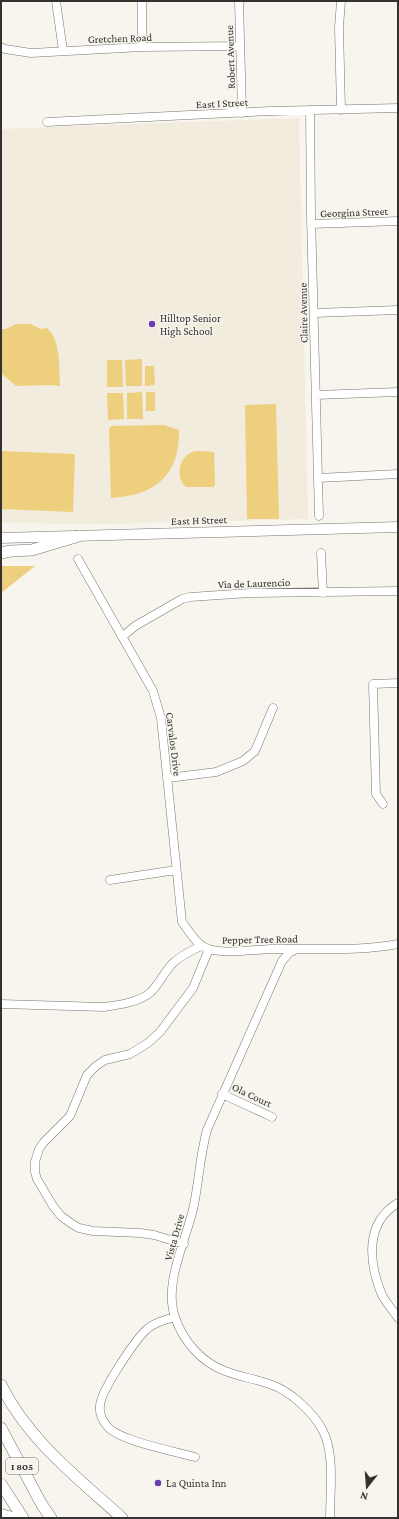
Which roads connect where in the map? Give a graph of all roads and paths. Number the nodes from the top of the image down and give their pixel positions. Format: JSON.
{"nodes":[{"id":1,"x":56,"y":1,"type":"edge"},
{"id":2,"x":142,"y":1,"type":"edge"},
{"id":3,"x":239,"y":1,"type":"edge"},
{"id":4,"x":341,"y":1,"type":"edge"},
{"id":5,"x":240,"y":46,"type":"junction"},
{"id":6,"x":1,"y":47,"type":"edge"},
{"id":7,"x":142,"y":48,"type":"junction"},
{"id":8,"x":63,"y":51,"type":"junction"},
{"id":9,"x":398,"y":108,"type":"edge"},
{"id":10,"x":310,"y":110,"type":"junction"},
{"id":11,"x":341,"y":110,"type":"junction"},
{"id":12,"x":242,"y":113,"type":"junction"},
{"id":13,"x":47,"y":122,"type":"dead end"},
{"id":14,"x":398,"y":221,"type":"edge"},
{"id":15,"x":311,"y":224,"type":"junction"},
{"id":16,"x":398,"y":310,"type":"edge"},
{"id":17,"x":314,"y":313,"type":"junction"},
{"id":18,"x":398,"y":392,"type":"edge"},
{"id":19,"x":316,"y":395,"type":"junction"},
{"id":20,"x":398,"y":474,"type":"edge"},
{"id":21,"x":318,"y":478,"type":"junction"},
{"id":22,"x":319,"y":516,"type":"dead end"},
{"id":23,"x":398,"y":527,"type":"edge"},
{"id":24,"x":79,"y":536,"type":"junction"},
{"id":25,"x":1,"y":538,"type":"edge"},
{"id":26,"x":1,"y":553,"type":"edge"},
{"id":27,"x":321,"y":553,"type":"dead end"},
{"id":28,"x":78,"y":559,"type":"dead end"},
{"id":29,"x":398,"y":591,"type":"edge"},
{"id":30,"x":324,"y":593,"type":"junction"},
{"id":31,"x":122,"y":637,"type":"junction"},
{"id":32,"x":398,"y":683,"type":"edge"},
{"id":33,"x":273,"y":708,"type":"dead end"},
{"id":34,"x":168,"y":778,"type":"junction"},
{"id":35,"x":383,"y":804,"type":"dead end"},
{"id":36,"x":176,"y":870,"type":"junction"},
{"id":37,"x":110,"y":880,"type":"dead end"},
{"id":38,"x":398,"y":944,"type":"edge"},
{"id":39,"x":201,"y":946,"type":"junction"},
{"id":40,"x":209,"y":949,"type":"junction"},
{"id":41,"x":297,"y":949,"type":"junction"},
{"id":42,"x":1,"y":1004,"type":"edge"},
{"id":43,"x":222,"y":1094,"type":"junction"},
{"id":44,"x":272,"y":1117,"type":"dead end"},
{"id":45,"x":398,"y":1203,"type":"edge"},
{"id":46,"x":184,"y":1244,"type":"junction"},
{"id":47,"x":175,"y":1317,"type":"junction"},
{"id":48,"x":398,"y":1318,"type":"edge"},
{"id":49,"x":1,"y":1385,"type":"edge"},
{"id":50,"x":1,"y":1428,"type":"edge"},
{"id":51,"x":195,"y":1457,"type":"dead end"},
{"id":52,"x":1,"y":1484,"type":"edge"},
{"id":53,"x":1,"y":1514,"type":"edge"},
{"id":54,"x":16,"y":1518,"type":"edge"},
{"id":55,"x":23,"y":1518,"type":"edge"},
{"id":56,"x":52,"y":1518,"type":"edge"},
{"id":57,"x":122,"y":1518,"type":"edge"},
{"id":58,"x":330,"y":1518,"type":"edge"}],
"edges":[{"from":1,"to":8,"type":"street"},
{"from":2,"to":7,"type":"street"},
{"from":3,"to":5,"type":"street","name":"Robert Avenue"},
{"from":4,"to":11,"type":"street"},
{"from":5,"to":7,"type":"street","name":"Gretchen Road"},
{"from":5,"to":12,"type":"street","name":"Robert Avenue"},
{"from":6,"to":8,"type":"street","name":"Gretchen Road"},
{"from":7,"to":8,"type":"street","name":"Gretchen Road"},
{"from":9,"to":11,"type":"street","name":"East I Street"},
{"from":10,"to":11,"type":"street","name":"East I Street"},
{"from":10,"to":12,"type":"street","name":"East I Street"},
{"from":10,"to":15,"type":"street","name":"Claire Avenue"},
{"from":12,"to":13,"type":"street","name":"East I Street"},
{"from":14,"to":15,"type":"street","name":"Georgina Street"},
{"from":15,"to":17,"type":"street","name":"Claire Avenue"},
{"from":16,"to":17,"type":"street"},
{"from":17,"to":19,"type":"street","name":"Claire Avenue"},
{"from":18,"to":19,"type":"street"},
{"from":19,"to":21,"type":"street","name":"Claire Avenue"},
{"from":20,"to":21,"type":"street"},
{"from":21,"to":22,"type":"street","name":"Claire Avenue"},
{"from":23,"to":24,"type":"main road","name":"East H Street"},
{"from":24,"to":25,"type":"main road","name":"East H Street"},
{"from":24,"to":26,"type":"highway"},
{"from":27,"to":30,"type":"street"},
{"from":28,"to":31,"type":"street","name":"Carvalos Drive"},
{"from":29,"to":30,"type":"street","name":"Via de Laurencio"},
{"from":30,"to":31,"type":"street","name":"Via de Laurencio"},
{"from":31,"to":34,"type":"street","name":"Carvalos Drive"},
{"from":32,"to":35,"type":"street"},
{"from":33,"to":34,"type":"street"},
{"from":34,"to":36,"type":"street","name":"Carvalos Drive"},
{"from":36,"to":37,"type":"street"},
{"from":36,"to":39,"type":"street","name":"Carvalos Drive"},
{"from":38,"to":41,"type":"street","name":"Pepper Tree Road"},
{"from":39,"to":40,"type":"street","name":"Pepper Tree Road"},
{"from":39,"to":42,"type":"street"},
{"from":40,"to":41,"type":"street","name":"Pepper Tree Road"},
{"from":40,"to":46,"type":"street"},
{"from":41,"to":43,"type":"street","name":"Vista Drive"},
{"from":43,"to":44,"type":"street","name":"Ola Court"},
{"from":43,"to":46,"type":"street","name":"Vista Drive"},
{"from":45,"to":48,"type":"street"},
{"from":46,"to":47,"type":"street","name":"Vista Drive"},
{"from":47,"to":51,"type":"street"},
{"from":47,"to":58,"type":"street","name":"Vista Drive"},
{"from":49,"to":57,"type":"highway"},
{"from":50,"to":56,"type":"highway","number":"I 805"},
{"from":52,"to":55,"type":"highway","number":"I 805"},
{"from":53,"to":54,"type":"main road"}]}
